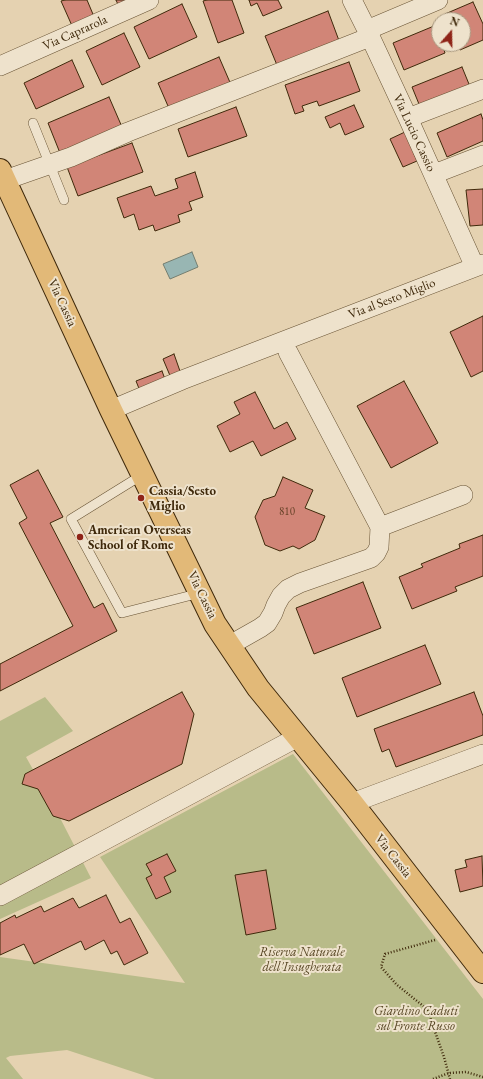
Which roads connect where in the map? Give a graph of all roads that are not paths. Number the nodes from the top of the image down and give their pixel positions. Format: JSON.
{"nodes":[{"id":1,"x":149,"y":0,"type":"edge"},
{"id":2,"x":352,"y":0,"type":"edge"},
{"id":3,"x":438,"y":0,"type":"edge"},
{"id":4,"x":369,"y":34,"type":"junction"},
{"id":5,"x":0,"y":66,"type":"edge"},
{"id":6,"x":483,"y":89,"type":"edge"},
{"id":7,"x":408,"y":118,"type":"junction"},
{"id":8,"x":33,"y":123,"type":"dead end"},
{"id":9,"x":483,"y":155,"type":"edge"},
{"id":10,"x":50,"y":164,"type":"junction"},
{"id":11,"x":434,"y":174,"type":"junction"},
{"id":12,"x":2,"y":175,"type":"edge"},
{"id":13,"x":64,"y":200,"type":"dead end"},
{"id":14,"x":479,"y":265,"type":"edge"},
{"id":15,"x":302,"y":334,"type":"junction"},
{"id":16,"x":288,"y":352,"type":"junction"},
{"id":17,"x":182,"y":380,"type":"junction"},
{"id":18,"x":111,"y":410,"type":"junction"},
{"id":19,"x":142,"y":475,"type":"junction"},
{"id":20,"x":463,"y":495,"type":"dead end"},
{"id":21,"x":380,"y":527,"type":"junction"},
{"id":22,"x":200,"y":593,"type":"junction"},
{"id":23,"x":230,"y":645,"type":"junction"},
{"id":24,"x":298,"y":737,"type":"junction"},
{"id":25,"x":483,"y":754,"type":"edge"},
{"id":26,"x":352,"y":803,"type":"junction"},
{"id":27,"x":0,"y":896,"type":"edge"},
{"id":28,"x":483,"y":972,"type":"edge"}],
"edges":[{"from":1,"to":5,"type":"street","name":"Via Caprarola"},
{"from":2,"to":4,"type":"street","name":"Via Lucio Cassio"},
{"from":3,"to":4,"type":"street"},
{"from":4,"to":7,"type":"street","name":"Via Lucio Cassio"},
{"from":4,"to":10,"type":"street"},
{"from":6,"to":7,"type":"street"},
{"from":7,"to":11,"type":"street","name":"Via Lucio Cassio"},
{"from":8,"to":10,"type":"lane"},
{"from":9,"to":11,"type":"street"},
{"from":10,"to":12,"type":"street"},
{"from":10,"to":13,"type":"lane"},
{"from":11,"to":14,"type":"street","name":"Via Lucio Cassio"},
{"from":12,"to":18,"type":"main road","name":"Via Cassia"},
{"from":14,"to":15,"type":"street","name":"Via al Sesto Miglio"},
{"from":15,"to":16,"type":"street"},
{"from":15,"to":17,"type":"street","name":"Via al Sesto Miglio"},
{"from":16,"to":17,"type":"street","name":"Via al Sesto Miglio"},
{"from":16,"to":21,"type":"street"},
{"from":17,"to":18,"type":"street","name":"Via al Sesto Miglio"},
{"from":18,"to":19,"type":"main road","name":"Via Cassia"},
{"from":19,"to":22,"type":"main road","name":"Via Cassia"},
{"from":19,"to":22,"type":"lane"},
{"from":20,"to":21,"type":"street"},
{"from":21,"to":23,"type":"street"},
{"from":22,"to":23,"type":"main road","name":"Via Cassia"},
{"from":23,"to":24,"type":"main road","name":"Via Cassia"},
{"from":24,"to":26,"type":"main road","name":"Via Cassia"},
{"from":24,"to":27,"type":"street"},
{"from":25,"to":26,"type":"street"},
{"from":26,"to":28,"type":"main road","name":"Via Cassia"}]}
